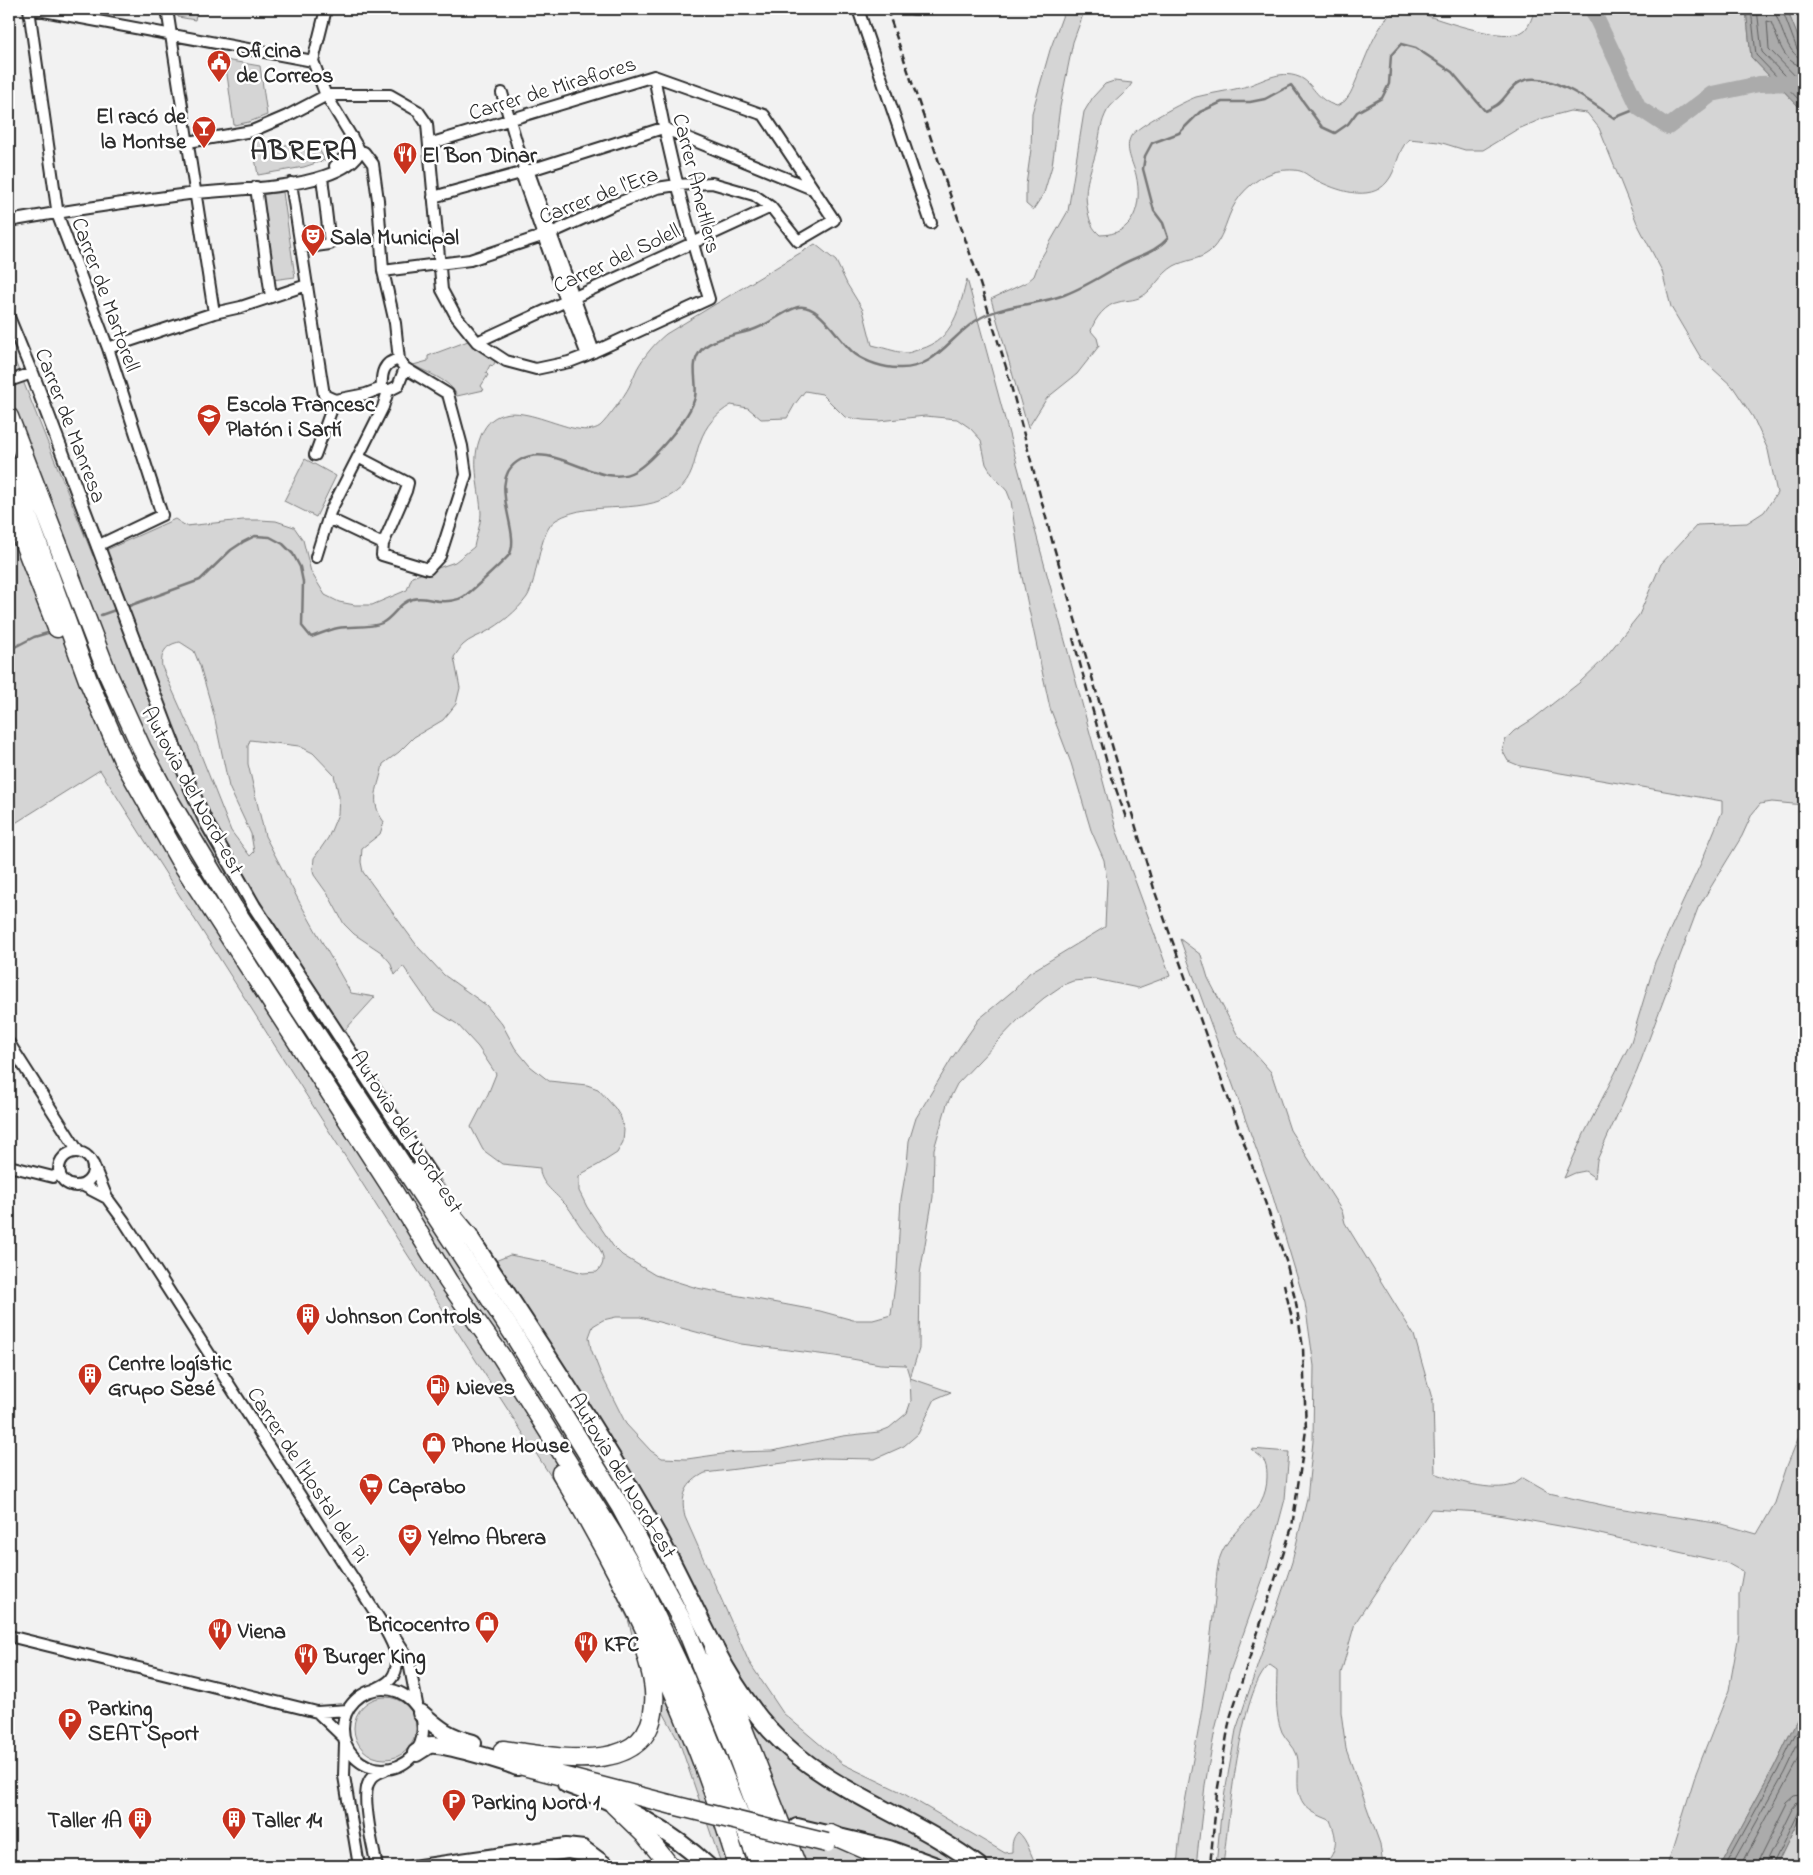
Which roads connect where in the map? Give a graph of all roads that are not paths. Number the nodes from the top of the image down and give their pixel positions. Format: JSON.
{"nodes":[{"id":1,"x":31,"y":9,"type":"edge"},
{"id":2,"x":167,"y":9,"type":"edge"},
{"id":3,"x":858,"y":9,"type":"edge"},
{"id":4,"x":324,"y":12,"type":"edge"},
{"id":5,"x":172,"y":35,"type":"junction"},
{"id":6,"x":313,"y":61,"type":"junction"},
{"id":7,"x":654,"y":76,"type":"junction"},
{"id":8,"x":502,"y":93,"type":"dead end"},
{"id":9,"x":327,"y":95,"type":"junction"},
{"id":10,"x":510,"y":120,"type":"junction"},
{"id":11,"x":663,"y":128,"type":"junction"},
{"id":12,"x":352,"y":137,"type":"junction"},
{"id":13,"x":188,"y":142,"type":"junction"},
{"id":14,"x":429,"y":144,"type":"junction"},
{"id":15,"x":360,"y":151,"type":"junction"},
{"id":16,"x":346,"y":157,"type":"junction"},
{"id":17,"x":524,"y":170,"type":"junction"},
{"id":18,"x":322,"y":177,"type":"junction"},
{"id":19,"x":308,"y":180,"type":"junction"},
{"id":20,"x":291,"y":183,"type":"junction"},
{"id":21,"x":677,"y":185,"type":"junction"},
{"id":22,"x":256,"y":187,"type":"junction"},
{"id":23,"x":811,"y":188,"type":"junction"},
{"id":24,"x":196,"y":194,"type":"junction"},
{"id":25,"x":433,"y":198,"type":"junction"},
{"id":26,"x":771,"y":207,"type":"junction"},
{"id":27,"x":58,"y":212,"type":"junction"},
{"id":28,"x":834,"y":220,"type":"joint"},
{"id":29,"x":9,"y":221,"type":"edge"},
{"id":30,"x":931,"y":223,"type":"dead end"},
{"id":31,"x":547,"y":235,"type":"junction"},
{"id":32,"x":693,"y":243,"type":"junction"},
{"id":33,"x":301,"y":248,"type":"junction"},
{"id":34,"x":439,"y":264,"type":"junction"},
{"id":35,"x":383,"y":271,"type":"junction"},
{"id":36,"x":307,"y":285,"type":"junction"},
{"id":37,"x":272,"y":297,"type":"junction"},
{"id":38,"x":570,"y":299,"type":"junction"},
{"id":39,"x":214,"y":312,"type":"junction"},
{"id":40,"x":9,"y":317,"type":"edge"},
{"id":41,"x":477,"y":342,"type":"junction"},
{"id":42,"x":108,"y":348,"type":"junction"},
{"id":43,"x":591,"y":353,"type":"junction"},
{"id":44,"x":402,"y":364,"type":"junction"},
{"id":45,"x":29,"y":374,"type":"junction"},
{"id":46,"x":9,"y":381,"type":"edge"},
{"id":47,"x":385,"y":389,"type":"junction"},
{"id":48,"x":324,"y":395,"type":"junction"},
{"id":49,"x":335,"y":400,"type":"junction"},
{"id":50,"x":9,"y":416,"type":"edge"},
{"id":51,"x":326,"y":424,"type":"junction"},
{"id":52,"x":315,"y":454,"type":"dead end"},
{"id":53,"x":358,"y":457,"type":"junction"},
{"id":54,"x":9,"y":465,"type":"edge"},
{"id":55,"x":9,"y":505,"type":"edge"},
{"id":56,"x":328,"y":518,"type":"junction"},
{"id":57,"x":383,"y":544,"type":"junction"},
{"id":58,"x":97,"y":546,"type":"junction"},
{"id":59,"x":316,"y":557,"type":"dead end"},
{"id":60,"x":114,"y":740,"type":"junction"},
{"id":61,"x":301,"y":1008,"type":"junction"},
{"id":62,"x":9,"y":1043,"type":"edge"},
{"id":63,"x":78,"y":1152,"type":"junction"},
{"id":64,"x":93,"y":1164,"type":"junction"},
{"id":65,"x":9,"y":1166,"type":"edge"},
{"id":66,"x":60,"y":1173,"type":"junction"},
{"id":67,"x":82,"y":1185,"type":"junction"},
{"id":68,"x":107,"y":1198,"type":"junction"},
{"id":69,"x":470,"y":1236,"type":"junction"},
{"id":70,"x":448,"y":1281,"type":"junction"},
{"id":71,"x":623,"y":1588,"type":"junction"},
{"id":72,"x":380,"y":1620,"type":"junction"},
{"id":73,"x":9,"y":1636,"type":"edge"},
{"id":74,"x":714,"y":1648,"type":"junction"},
{"id":75,"x":374,"y":1690,"type":"junction"},
{"id":76,"x":348,"y":1710,"type":"junction"},
{"id":77,"x":419,"y":1710,"type":"junction"},
{"id":78,"x":317,"y":1712,"type":"junction"},
{"id":79,"x":343,"y":1740,"type":"junction"},
{"id":80,"x":416,"y":1753,"type":"junction"},
{"id":81,"x":503,"y":1756,"type":"junction"},
{"id":82,"x":386,"y":1770,"type":"junction"},
{"id":83,"x":614,"y":1805,"type":"junction"},
{"id":84,"x":797,"y":1827,"type":"dead end"},
{"id":85,"x":828,"y":1839,"type":"junction"},
{"id":86,"x":481,"y":1861,"type":"edge"},
{"id":87,"x":609,"y":1864,"type":"edge"},
{"id":88,"x":359,"y":1866,"type":"edge"},
{"id":89,"x":376,"y":1866,"type":"edge"},
{"id":90,"x":412,"y":1866,"type":"edge"},
{"id":91,"x":444,"y":1866,"type":"edge"},
{"id":92,"x":670,"y":1866,"type":"edge"},
{"id":93,"x":708,"y":1866,"type":"edge"},
{"id":94,"x":738,"y":1866,"type":"edge"},
{"id":95,"x":760,"y":1866,"type":"edge"},
{"id":96,"x":778,"y":1866,"type":"edge"},
{"id":97,"x":798,"y":1866,"type":"edge"},
{"id":98,"x":890,"y":1866,"type":"edge"},
{"id":99,"x":903,"y":1866,"type":"edge"},
{"id":100,"x":936,"y":1866,"type":"edge"},
{"id":101,"x":979,"y":1866,"type":"edge"}],
"edges":[{"from":1,"to":5,"type":"street"},
{"from":1,"to":27,"type":"street","name":"Carrer de Martorell"},
{"from":2,"to":5,"type":"street"},
{"from":3,"to":30,"type":"street"},
{"from":4,"to":6,"type":"street"},
{"from":5,"to":6,"type":"street"},
{"from":5,"to":13,"type":"street"},
{"from":6,"to":9,"type":"street"},
{"from":7,"to":10,"type":"street","name":"Carrer de Miraflores"},
{"from":7,"to":11,"type":"street","name":"Carrer Ametllers"},
{"from":7,"to":23,"type":"street","name":"Carrer de Miraflores"},
{"from":8,"to":10,"type":"street"},
{"from":9,"to":12,"type":"street"},
{"from":9,"to":13,"type":"street"},
{"from":9,"to":14,"type":"street"},
{"from":10,"to":14,"type":"street","name":"Carrer de Miraflores"},
{"from":10,"to":17,"type":"street"},
{"from":11,"to":17,"type":"street"},
{"from":11,"to":21,"type":"street","name":"Carrer Ametllers"},
{"from":11,"to":23,"type":"street"},
{"from":12,"to":15,"type":"street"},
{"from":12,"to":16,"type":"street"},
{"from":13,"to":24,"type":"street"},
{"from":14,"to":25,"type":"street"},
{"from":15,"to":16,"type":"street"},
{"from":15,"to":18,"type":"street"},
{"from":15,"to":35,"type":"street"},
{"from":16,"to":19,"type":"street"},
{"from":17,"to":25,"type":"street"},
{"from":17,"to":31,"type":"street"},
{"from":18,"to":19,"type":"street"},
{"from":18,"to":33,"type":"street"},
{"from":19,"to":20,"type":"street"},
{"from":20,"to":22,"type":"street"},
{"from":20,"to":33,"type":"street"},
{"from":21,"to":26,"type":"street","name":"Carrer de l'Era"},
{"from":21,"to":31,"type":"street","name":"Carrer de l'Era"},
{"from":21,"to":32,"type":"street","name":"Carrer Ametllers"},
{"from":22,"to":24,"type":"street"},
{"from":22,"to":37,"type":"street"},
{"from":23,"to":28,"type":"street","name":"Carrer de Miraflores"},
{"from":24,"to":27,"type":"street"},
{"from":24,"to":39,"type":"street"},
{"from":25,"to":34,"type":"street"},
{"from":26,"to":28,"type":"street","name":"Carrer de l'Era"},
{"from":26,"to":32,"type":"street","name":"Carrer del Solell"},
{"from":27,"to":29,"type":"street"},
{"from":27,"to":42,"type":"street","name":"Carrer de Martorell"},
{"from":31,"to":34,"type":"street","name":"Carrer de l'Era"},
{"from":31,"to":38,"type":"street"},
{"from":32,"to":38,"type":"street","name":"Carrer del Solell"},
{"from":32,"to":43,"type":"street","name":"Carrer Ametllers"},
{"from":33,"to":36,"type":"street"},
{"from":34,"to":35,"type":"street","name":"Carrer de l'Era"},
{"from":34,"to":41,"type":"street"},
{"from":35,"to":44,"type":"street"},
{"from":36,"to":37,"type":"street"},
{"from":36,"to":48,"type":"street"},
{"from":37,"to":39,"type":"street"},
{"from":38,"to":41,"type":"street","name":"Carrer del Solell"},
{"from":38,"to":43,"type":"street"},
{"from":39,"to":42,"type":"street"},
{"from":40,"to":45,"type":"street","name":"Carrer de Manresa"},
{"from":41,"to":43,"type":"street"},
{"from":42,"to":58,"type":"street","name":"Carrer de Martorell"},
{"from":44,"to":47,"type":"street"},
{"from":44,"to":47,"type":"street"},
{"from":44,"to":57,"type":"street"},
{"from":45,"to":46,"type":"street"},
{"from":45,"to":58,"type":"street","name":"Carrer de Manresa"},
{"from":47,"to":49,"type":"street"},
{"from":47,"to":53,"type":"street"},
{"from":48,"to":49,"type":"street"},
{"from":48,"to":51,"type":"street"},
{"from":49,"to":51,"type":"street"},
{"from":50,"to":61,"type":"highway","name":"Autovia del Nord-est"},
{"from":51,"to":52,"type":"street"},
{"from":53,"to":56,"type":"street"},
{"from":53,"to":57,"type":"street"},
{"from":54,"to":60,"type":"highway","name":"Autovia del Nord-est"},
{"from":55,"to":60,"type":"highway"},
{"from":56,"to":57,"type":"street"},
{"from":56,"to":59,"type":"street"},
{"from":58,"to":69,"type":"street","name":"Carrer de Manresa"},
{"from":60,"to":70,"type":"highway","name":"Autovia del Nord-est"},
{"from":61,"to":69,"type":"highway"},
{"from":61,"to":96,"type":"highway","name":"Autovia del Nord-est"},
{"from":62,"to":63,"type":"street"},
{"from":63,"to":64,"type":"street"},
{"from":63,"to":66,"type":"street"},
{"from":64,"to":67,"type":"street"},
{"from":64,"to":68,"type":"street","name":"Carrer de l'Hostal del Pi"},
{"from":65,"to":66,"type":"street"},
{"from":66,"to":67,"type":"street"},
{"from":67,"to":68,"type":"street","name":"Carrer de l'Hostal del Pi"},
{"from":68,"to":72,"type":"street","name":"Carrer de l'Hostal del Pi"},
{"from":69,"to":74,"type":"highway"},
{"from":70,"to":71,"type":"highway"},
{"from":70,"to":95,"type":"highway","name":"Autovia del Nord-est"},
{"from":71,"to":81,"type":"highway"},
{"from":71,"to":94,"type":"highway"},
{"from":72,"to":75,"type":"street","name":"Carrer de l'Hostal del Pi"},
{"from":72,"to":77,"type":"street","name":"Carrer de l'Hostal del Pi"},
{"from":73,"to":78,"type":"street"},
{"from":74,"to":97,"type":"highway"},
{"from":74,"to":101,"type":"highway"},
{"from":75,"to":76,"type":"street"},
{"from":75,"to":77,"type":"street"},
{"from":76,"to":78,"type":"street"},
{"from":76,"to":79,"type":"street"},
{"from":77,"to":80,"type":"street"},
{"from":77,"to":81,"type":"highway"},
{"from":78,"to":79,"type":"street"},
{"from":79,"to":82,"type":"street"},
{"from":79,"to":88,"type":"street"},
{"from":80,"to":81,"type":"highway"},
{"from":80,"to":82,"type":"street"},
{"from":81,"to":83,"type":"highway"},
{"from":81,"to":85,"type":"highway","bridge":true},
{"from":82,"to":89,"type":"street"},
{"from":83,"to":92,"type":"highway"},
{"from":83,"to":93,"type":"highway"},
{"from":84,"to":85,"type":"highway"},
{"from":85,"to":98,"type":"highway"},
{"from":85,"to":99,"type":"highway"},
{"from":85,"to":100,"type":"highway"},
{"from":86,"to":87,"type":"street"},
{"from":86,"to":90,"type":"street"},
{"from":86,"to":91,"type":"street"}]}
